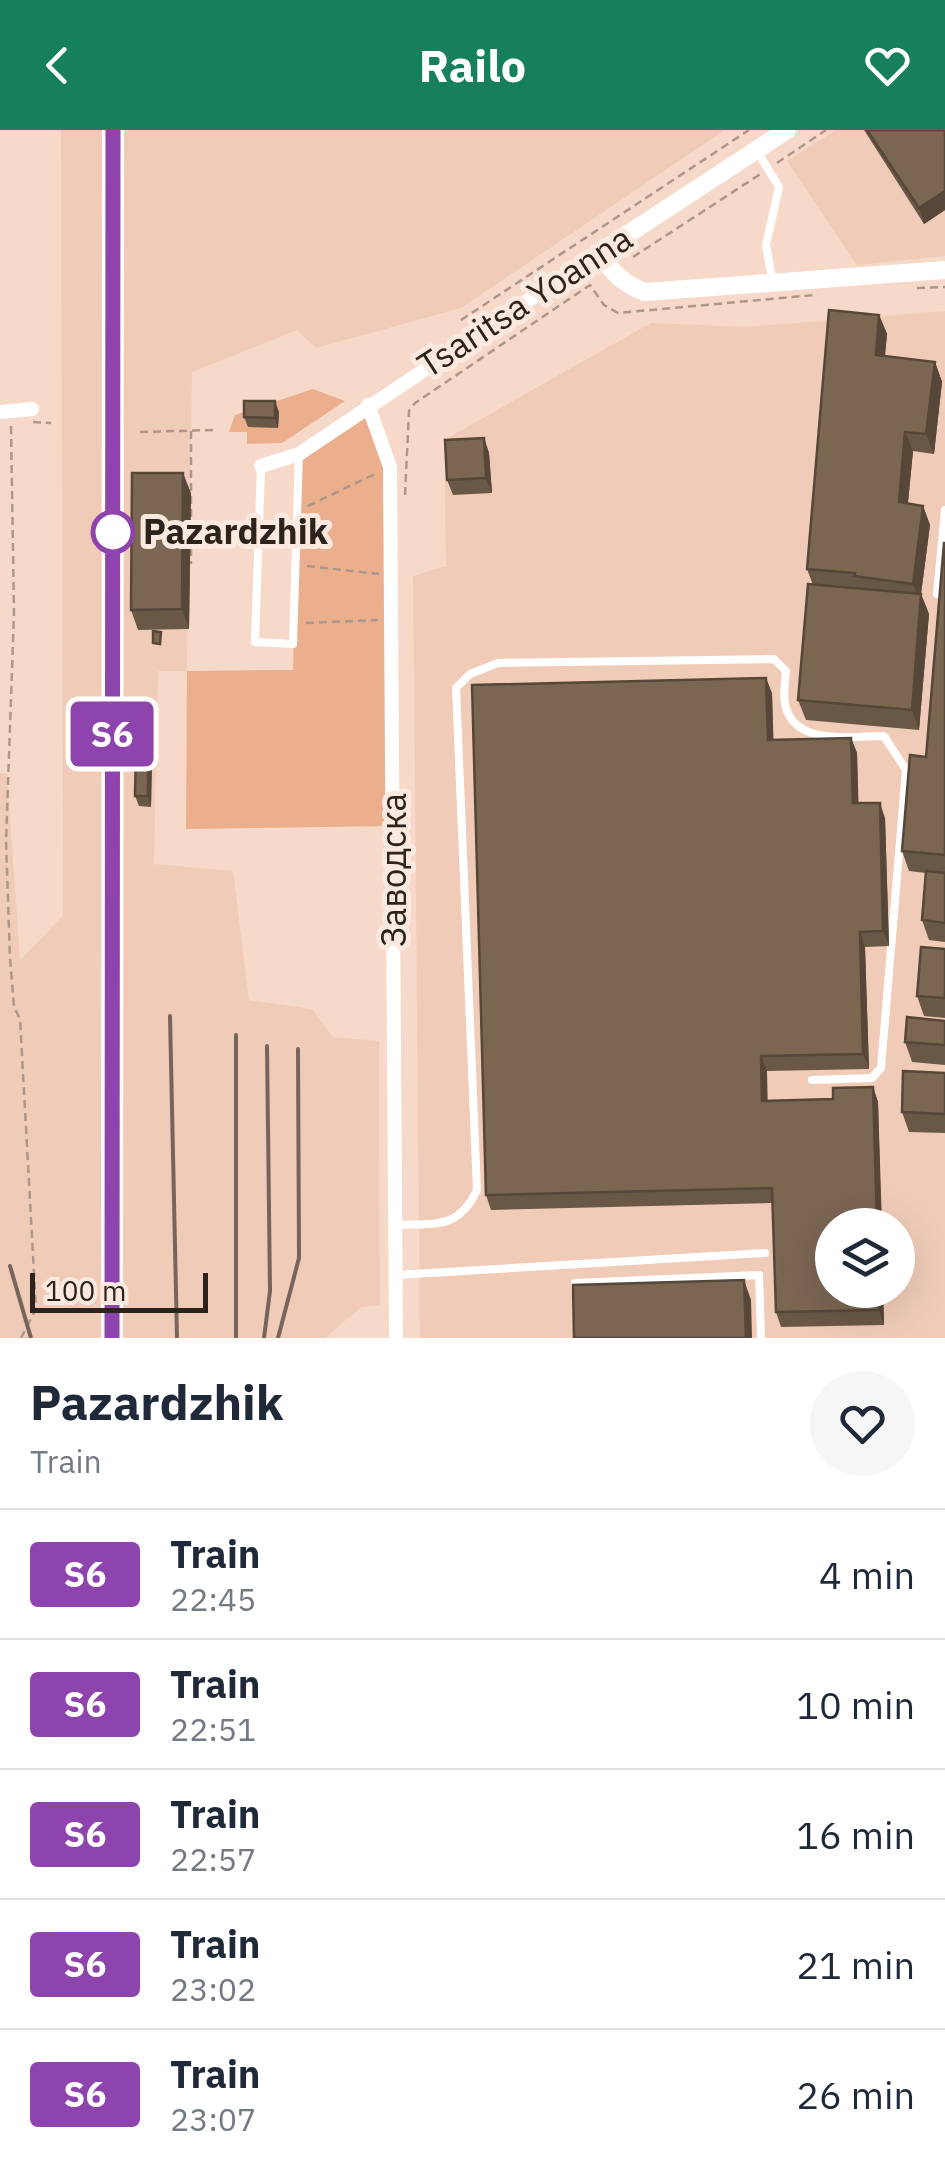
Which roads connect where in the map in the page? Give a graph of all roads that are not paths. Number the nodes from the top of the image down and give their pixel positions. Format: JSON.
{"nodes":[{"id":1,"x":784,"y":131,"type":"edge"},
{"id":2,"x":756,"y":150,"type":"junction"},
{"id":3,"x":599,"y":253,"type":"junction"},
{"id":4,"x":945,"y":270,"type":"edge"},
{"id":5,"x":772,"y":283,"type":"junction"},
{"id":6,"x":368,"y":405,"type":"junction"},
{"id":7,"x":32,"y":409,"type":"dead end"},
{"id":8,"x":5,"y":412,"type":"edge"},
{"id":9,"x":299,"y":454,"type":"junction"},
{"id":10,"x":260,"y":466,"type":"joint"},
{"id":11,"x":945,"y":510,"type":"edge"},
{"id":12,"x":938,"y":594,"type":"edge"},
{"id":13,"x":812,"y":1080,"type":"dead end"},
{"id":14,"x":396,"y":1224,"type":"junction"},
{"id":15,"x":764,"y":1253,"type":"dead end"},
{"id":16,"x":396,"y":1275,"type":"junction"},
{"id":17,"x":576,"y":1301,"type":"edge"},
{"id":18,"x":396,"y":1338,"type":"edge"},
{"id":19,"x":761,"y":1338,"type":"edge"}],
"edges":[{"from":1,"to":2,"type":"street","name":"Tsaritsa Yoanna"},
{"from":2,"to":3,"type":"street","name":"Tsaritsa Yoanna"},
{"from":2,"to":5,"type":"lane"},
{"from":3,"to":5,"type":"street"},
{"from":3,"to":6,"type":"street","name":"Tsaritsa Yoanna"},
{"from":4,"to":5,"type":"street"},
{"from":6,"to":9,"type":"street","name":"Tsaritsa Yoanna"},
{"from":6,"to":14,"type":"street","name":"Заводска"},
{"from":7,"to":8,"type":"street"},
{"from":9,"to":10,"type":"street","name":"Tsaritsa Yoanna"},
{"from":9,"to":10,"type":"lane"},
{"from":11,"to":12,"type":"lane"},
{"from":13,"to":14,"type":"lane"},
{"from":14,"to":16,"type":"street","name":"Заводска"},
{"from":15,"to":16,"type":"lane"},
{"from":16,"to":18,"type":"street","name":"Заводска"},
{"from":17,"to":19,"type":"lane"}]}
